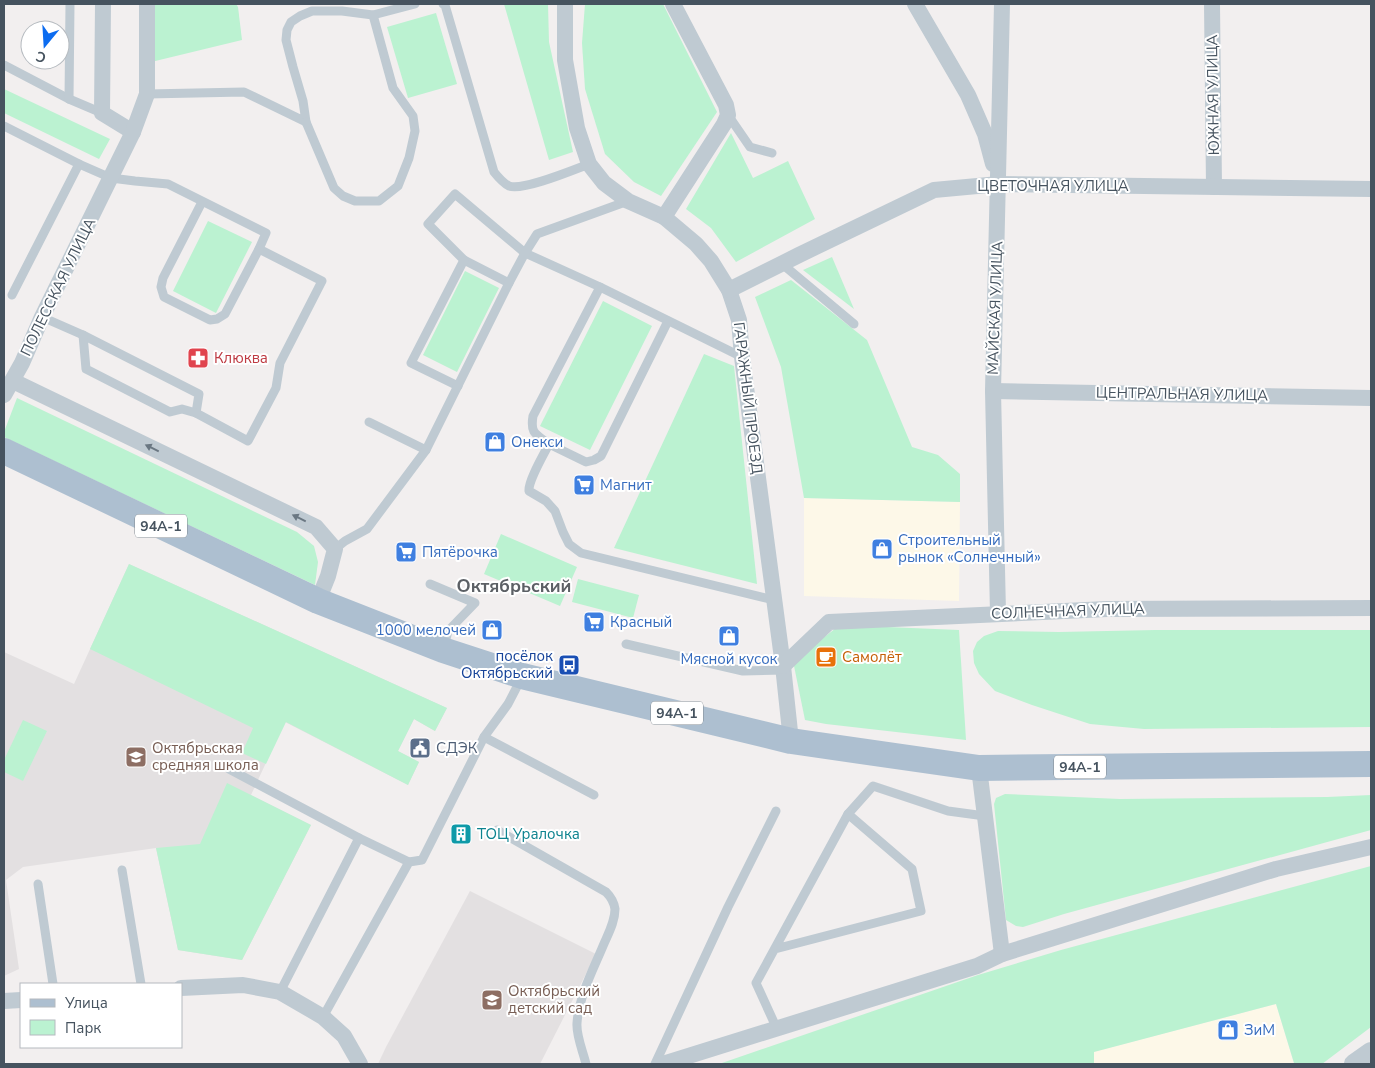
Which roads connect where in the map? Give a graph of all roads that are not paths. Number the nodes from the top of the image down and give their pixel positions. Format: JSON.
{"nodes":[{"id":1,"x":70,"y":4,"type":"edge"},
{"id":2,"x":103,"y":4,"type":"edge"},
{"id":3,"x":147,"y":4,"type":"edge"},
{"id":4,"x":415,"y":4,"type":"edge"},
{"id":5,"x":443,"y":4,"type":"edge"},
{"id":6,"x":565,"y":4,"type":"edge"},
{"id":7,"x":673,"y":4,"type":"edge"},
{"id":8,"x":915,"y":4,"type":"edge"},
{"id":9,"x":1002,"y":4,"type":"edge"},
{"id":10,"x":1212,"y":4,"type":"edge"},
{"id":11,"x":313,"y":8,"type":"edge"},
{"id":12,"x":373,"y":15,"type":"junction"},
{"id":13,"x":4,"y":65,"type":"edge"},
{"id":14,"x":147,"y":94,"type":"junction"},
{"id":15,"x":69,"y":99,"type":"junction"},
{"id":16,"x":102,"y":113,"type":"junction"},
{"id":17,"x":728,"y":115,"type":"junction"},
{"id":18,"x":306,"y":122,"type":"junction"},
{"id":19,"x":4,"y":126,"type":"edge"},
{"id":20,"x":133,"y":132,"type":"junction"},
{"id":21,"x":772,"y":153,"type":"dead end"},
{"id":22,"x":79,"y":164,"type":"junction"},
{"id":23,"x":589,"y":164,"type":"junction"},
{"id":24,"x":111,"y":178,"type":"junction"},
{"id":25,"x":999,"y":184,"type":"junction"},
{"id":26,"x":1214,"y":187,"type":"junction"},
{"id":27,"x":1371,"y":189,"type":"edge"},
{"id":28,"x":628,"y":201,"type":"junction"},
{"id":29,"x":202,"y":202,"type":"junction"},
{"id":30,"x":664,"y":217,"type":"junction"},
{"id":31,"x":259,"y":249,"type":"junction"},
{"id":32,"x":525,"y":253,"type":"junction"},
{"id":33,"x":464,"y":260,"type":"junction"},
{"id":34,"x":781,"y":263,"type":"junction"},
{"id":35,"x":509,"y":283,"type":"junction"},
{"id":36,"x":600,"y":287,"type":"junction"},
{"id":37,"x":728,"y":290,"type":"junction"},
{"id":38,"x":12,"y":295,"type":"dead end"},
{"id":39,"x":42,"y":317,"type":"junction"},
{"id":40,"x":668,"y":321,"type":"junction"},
{"id":41,"x":854,"y":324,"type":"dead end"},
{"id":42,"x":83,"y":335,"type":"junction"},
{"id":43,"x":742,"y":357,"type":"junction"},
{"id":44,"x":8,"y":379,"type":"edge"},
{"id":45,"x":458,"y":386,"type":"junction"},
{"id":46,"x":993,"y":391,"type":"junction"},
{"id":47,"x":4,"y":395,"type":"edge"},
{"id":48,"x":1371,"y":398,"type":"edge"},
{"id":49,"x":196,"y":413,"type":"junction"},
{"id":50,"x":369,"y":422,"type":"dead end"},
{"id":51,"x":549,"y":444,"type":"junction"},
{"id":52,"x":426,"y":450,"type":"junction"},
{"id":53,"x":4,"y":451,"type":"edge"},
{"id":54,"x":335,"y":549,"type":"junction"},
{"id":55,"x":430,"y":584,"type":"dead end"},
{"id":56,"x":774,"y":600,"type":"junction"},
{"id":57,"x":318,"y":601,"type":"junction"},
{"id":58,"x":1371,"y":608,"type":"edge"},
{"id":59,"x":998,"y":613,"type":"junction"},
{"id":60,"x":626,"y":644,"type":"dead end"},
{"id":61,"x":443,"y":650,"type":"junction"},
{"id":62,"x":783,"y":668,"type":"junction"},
{"id":63,"x":522,"y":676,"type":"junction"},
{"id":64,"x":484,"y":737,"type":"junction"},
{"id":65,"x":791,"y":741,"type":"junction"},
{"id":66,"x":1371,"y":764,"type":"edge"},
{"id":67,"x":979,"y":768,"type":"junction"},
{"id":68,"x":229,"y":769,"type":"dead end"},
{"id":69,"x":594,"y":795,"type":"dead end"},
{"id":70,"x":776,"y":811,"type":"dead end"},
{"id":71,"x":848,"y":814,"type":"junction"},
{"id":72,"x":985,"y":816,"type":"junction"},
{"id":73,"x":498,"y":830,"type":"dead end"},
{"id":74,"x":359,"y":838,"type":"junction"},
{"id":75,"x":1371,"y":847,"type":"edge"},
{"id":76,"x":409,"y":862,"type":"junction"},
{"id":77,"x":122,"y":870,"type":"dead end"},
{"id":78,"x":38,"y":884,"type":"dead end"},
{"id":79,"x":775,"y":949,"type":"junction"},
{"id":80,"x":1002,"y":954,"type":"junction"},
{"id":81,"x":53,"y":983,"type":"edge"},
{"id":82,"x":141,"y":983,"type":"edge"},
{"id":83,"x":182,"y":988,"type":"edge"},
{"id":84,"x":280,"y":992,"type":"junction"},
{"id":85,"x":20,"y":1000,"type":"edge"},
{"id":86,"x":4,"y":1001,"type":"edge"},
{"id":87,"x":322,"y":1017,"type":"junction"},
{"id":88,"x":776,"y":1029,"type":"junction"},
{"id":89,"x":360,"y":1064,"type":"edge"},
{"id":90,"x":586,"y":1064,"type":"edge"},
{"id":91,"x":655,"y":1064,"type":"edge"},
{"id":92,"x":663,"y":1064,"type":"edge"}],
"edges":[{"from":1,"to":15,"type":"lane"},
{"from":2,"to":16,"type":"street"},
{"from":3,"to":14,"type":"street","name":"ПОЛЕССКАЯ УЛИЦА"},
{"from":4,"to":12,"type":"lane"},
{"from":5,"to":23,"type":"lane"},
{"from":6,"to":23,"type":"street","name":"ГАРАЖНЫЙ ПРОЕЗД"},
{"from":7,"to":17,"type":"street"},
{"from":8,"to":25,"type":"street"},
{"from":9,"to":25,"type":"street","name":"МАЙСКАЯ УЛИЦА"},
{"from":10,"to":26,"type":"street","name":"ЮЖНАЯ УЛИЦА"},
{"from":11,"to":12,"type":"lane"},
{"from":11,"to":18,"type":"lane"},
{"from":12,"to":18,"type":"lane"},
{"from":13,"to":15,"type":"lane"},
{"from":14,"to":18,"type":"lane"},
{"from":14,"to":20,"type":"street","name":"ПОЛЕССКАЯ УЛИЦА"},
{"from":15,"to":16,"type":"lane"},
{"from":16,"to":20,"type":"street"},
{"from":17,"to":21,"type":"lane"},
{"from":17,"to":30,"type":"street"},
{"from":19,"to":22,"type":"lane"},
{"from":20,"to":24,"type":"street","name":"ПОЛЕССКАЯ УЛИЦА"},
{"from":22,"to":24,"type":"lane"},
{"from":22,"to":38,"type":"lane"},
{"from":23,"to":28,"type":"street","name":"ГАРАЖНЫЙ ПРОЕЗД"},
{"from":24,"to":29,"type":"lane"},
{"from":24,"to":39,"type":"street","name":"ПОЛЕССКАЯ УЛИЦА"},
{"from":25,"to":26,"type":"street","name":"ЦВЕТОЧНАЯ УЛИЦА"},
{"from":25,"to":34,"type":"street","name":"ЦВЕТОЧНАЯ УЛИЦА"},
{"from":25,"to":46,"type":"street","name":"МАЙСКАЯ УЛИЦА"},
{"from":26,"to":27,"type":"street","name":"ЦВЕТОЧНАЯ УЛИЦА"},
{"from":28,"to":30,"type":"street","name":"ГАРАЖНЫЙ ПРОЕЗД"},
{"from":28,"to":32,"type":"lane"},
{"from":29,"to":31,"type":"lane"},
{"from":29,"to":31,"type":"lane"},
{"from":30,"to":37,"type":"street","name":"ГАРАЖНЫЙ ПРОЕЗД"},
{"from":31,"to":49,"type":"lane"},
{"from":32,"to":33,"type":"lane"},
{"from":32,"to":35,"type":"lane"},
{"from":32,"to":36,"type":"lane"},
{"from":33,"to":35,"type":"lane"},
{"from":33,"to":45,"type":"lane"},
{"from":34,"to":37,"type":"street","name":"ЦВЕТОЧНАЯ УЛИЦА"},
{"from":34,"to":41,"type":"lane"},
{"from":35,"to":45,"type":"lane"},
{"from":36,"to":40,"type":"lane"},
{"from":36,"to":51,"type":"lane"},
{"from":37,"to":43,"type":"street","name":"ГАРАЖНЫЙ ПРОЕЗД"},
{"from":39,"to":42,"type":"lane"},
{"from":39,"to":44,"type":"street","name":"ПОЛЕССКАЯ УЛИЦА"},
{"from":40,"to":43,"type":"lane"},
{"from":40,"to":51,"type":"lane"},
{"from":42,"to":49,"type":"lane"},
{"from":42,"to":49,"type":"lane"},
{"from":43,"to":56,"type":"street","name":"ГАРАЖНЫЙ ПРОЕЗД"},
{"from":44,"to":47,"type":"street","name":"ПОЛЕССКАЯ УЛИЦА"},
{"from":54,"to":44,"type":"street","one_way":true},
{"from":45,"to":52,"type":"lane"},
{"from":46,"to":48,"type":"street","name":"ЦЕНТРАЛЬНАЯ УЛИЦА"},
{"from":46,"to":59,"type":"street","name":"МАЙСКАЯ УЛИЦА"},
{"from":50,"to":52,"type":"lane"},
{"from":51,"to":56,"type":"lane"},
{"from":52,"to":54,"type":"lane"},
{"from":53,"to":57,"type":"main road","number":"94А-1"},
{"from":54,"to":57,"type":"street"},
{"from":55,"to":61,"type":"lane"},
{"from":56,"to":62,"type":"street","name":"ГАРАЖНЫЙ ПРОЕЗД"},
{"from":57,"to":61,"type":"main road","number":"94А-1"},
{"from":58,"to":59,"type":"street","name":"СОЛНЕЧНАЯ УЛИЦА"},
{"from":59,"to":62,"type":"street","name":"СОЛНЕЧНАЯ УЛИЦА"},
{"from":60,"to":62,"type":"lane"},
{"from":61,"to":63,"type":"main road","number":"94А-1"},
{"from":62,"to":65,"type":"street","name":"ГАРАЖНЫЙ ПРОЕЗД"},
{"from":63,"to":64,"type":"lane"},
{"from":63,"to":65,"type":"main road","number":"94А-1"},
{"from":64,"to":69,"type":"lane"},
{"from":64,"to":76,"type":"lane"},
{"from":65,"to":67,"type":"main road","number":"94А-1"},
{"from":66,"to":67,"type":"main road","number":"94А-1"},
{"from":67,"to":72,"type":"street"},
{"from":68,"to":74,"type":"lane"},
{"from":70,"to":91,"type":"lane"},
{"from":71,"to":72,"type":"lane"},
{"from":71,"to":79,"type":"lane"},
{"from":71,"to":79,"type":"lane"},
{"from":72,"to":80,"type":"street"},
{"from":73,"to":90,"type":"lane"},
{"from":74,"to":76,"type":"lane"},
{"from":74,"to":84,"type":"lane"},
{"from":75,"to":80,"type":"street"},
{"from":76,"to":87,"type":"lane"},
{"from":77,"to":82,"type":"lane"},
{"from":78,"to":81,"type":"lane"},
{"from":79,"to":88,"type":"lane"},
{"from":80,"to":88,"type":"street"},
{"from":83,"to":84,"type":"street"},
{"from":84,"to":87,"type":"street"},
{"from":85,"to":86,"type":"street"},
{"from":87,"to":89,"type":"street"},
{"from":88,"to":92,"type":"street"}]}
